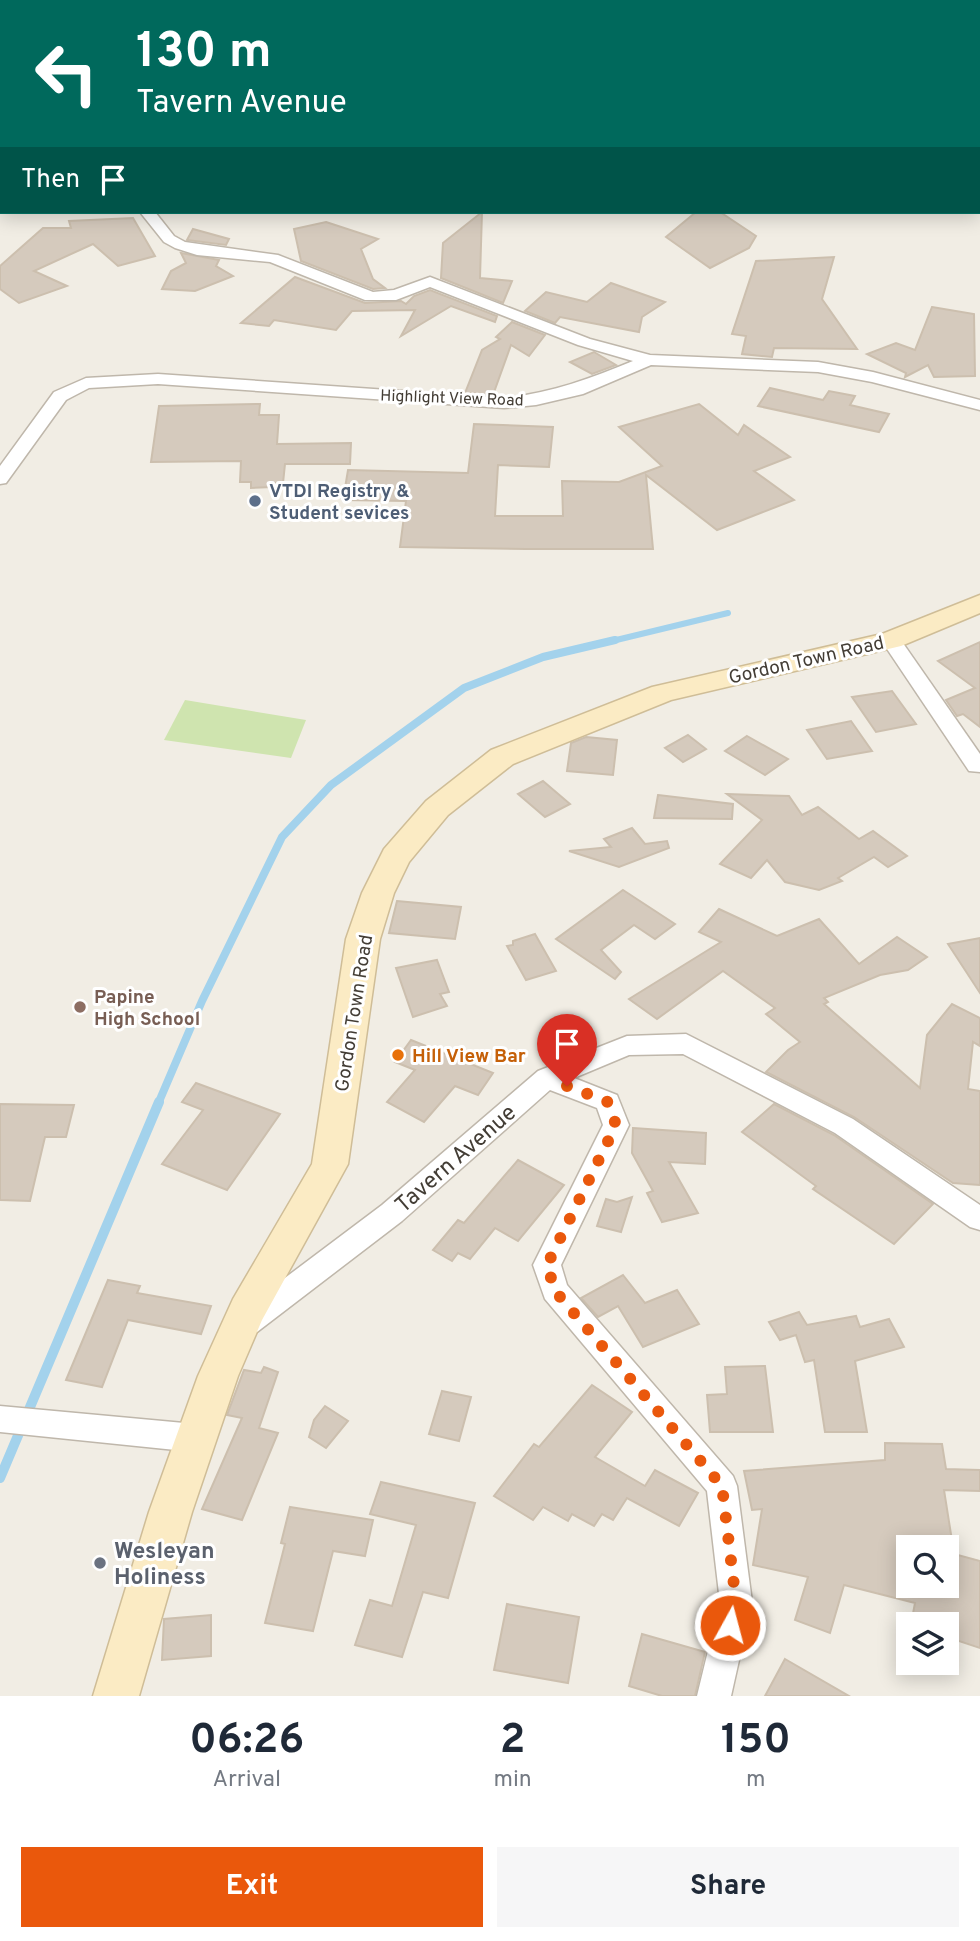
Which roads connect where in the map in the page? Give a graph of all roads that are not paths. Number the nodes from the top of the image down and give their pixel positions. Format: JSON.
{"nodes":[{"id":1,"x":149,"y":214,"type":"edge"},
{"id":2,"x":649,"y":360,"type":"junction"},
{"id":3,"x":980,"y":405,"type":"edge"},
{"id":4,"x":0,"y":479,"type":"edge"},
{"id":5,"x":980,"y":603,"type":"edge"},
{"id":6,"x":891,"y":640,"type":"junction"},
{"id":7,"x":977,"y":766,"type":"dead end"},
{"id":8,"x":547,"y":1078,"type":"junction"},
{"id":9,"x":980,"y":1219,"type":"edge"},
{"id":10,"x":238,"y":1330,"type":"junction"},
{"id":11,"x":0,"y":1419,"type":"edge"},
{"id":12,"x":195,"y":1438,"type":"junction"},
{"id":13,"x":116,"y":1696,"type":"edge"},
{"id":14,"x":714,"y":1696,"type":"edge"}],
"edges":[{"from":1,"to":2,"type":"street"},
{"from":2,"to":3,"type":"street","name":"Highlight View Road"},
{"from":2,"to":4,"type":"street","name":"Highlight View Road"},
{"from":5,"to":6,"type":"main road","name":"Gordon Town Road"},
{"from":6,"to":7,"type":"street"},
{"from":6,"to":10,"type":"main road","name":"Gordon Town Road"},
{"from":8,"to":9,"type":"street"},
{"from":8,"to":10,"type":"street","name":"Tavern Avenue"},
{"from":8,"to":14,"type":"street"},
{"from":10,"to":12,"type":"main road","name":"Gordon Town Road"},
{"from":11,"to":12,"type":"street"},
{"from":12,"to":13,"type":"main road","name":"Gordon Town Road"}]}
